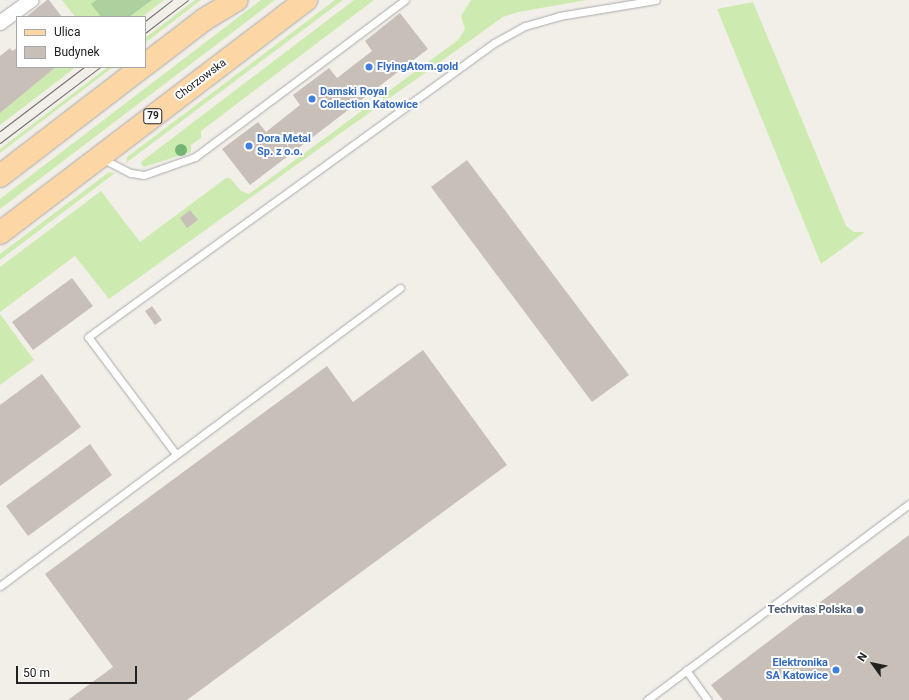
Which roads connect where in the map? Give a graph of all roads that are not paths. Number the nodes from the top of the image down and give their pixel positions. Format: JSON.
{"nodes":[{"id":1,"x":32,"y":0,"type":"edge"},
{"id":2,"x":225,"y":0,"type":"edge"},
{"id":3,"x":237,"y":0,"type":"edge"},
{"id":4,"x":306,"y":0,"type":"edge"},
{"id":5,"x":405,"y":0,"type":"edge"},
{"id":6,"x":656,"y":0,"type":"edge"},
{"id":7,"x":205,"y":19,"type":"junction"},
{"id":8,"x":0,"y":23,"type":"edge"},
{"id":9,"x":146,"y":64,"type":"edge"},
{"id":10,"x":141,"y":68,"type":"edge"},
{"id":11,"x":100,"y":157,"type":"junction"},
{"id":12,"x":0,"y":176,"type":"edge"},
{"id":13,"x":0,"y":233,"type":"edge"},
{"id":14,"x":400,"y":288,"type":"dead end"},
{"id":15,"x":176,"y":454,"type":"junction"},
{"id":16,"x":909,"y":504,"type":"edge"},
{"id":17,"x":0,"y":586,"type":"edge"},
{"id":18,"x":686,"y":670,"type":"junction"},
{"id":19,"x":647,"y":700,"type":"edge"},
{"id":20,"x":708,"y":700,"type":"edge"}],
"edges":[{"from":1,"to":8,"type":"street"},
{"from":2,"to":7,"type":"main road"},
{"from":3,"to":7,"type":"main road"},
{"from":4,"to":11,"type":"main road","name":"Chorzowska","number":"79"},
{"from":5,"to":11,"type":"lane"},
{"from":6,"to":15,"type":"lane"},
{"from":7,"to":9,"type":"main road"},
{"from":10,"to":12,"type":"main road"},
{"from":11,"to":13,"type":"main road","name":"Chorzowska","number":"79"},
{"from":14,"to":15,"type":"lane"},
{"from":15,"to":17,"type":"lane"},
{"from":16,"to":18,"type":"lane"},
{"from":18,"to":19,"type":"lane"},
{"from":18,"to":20,"type":"lane"}]}
